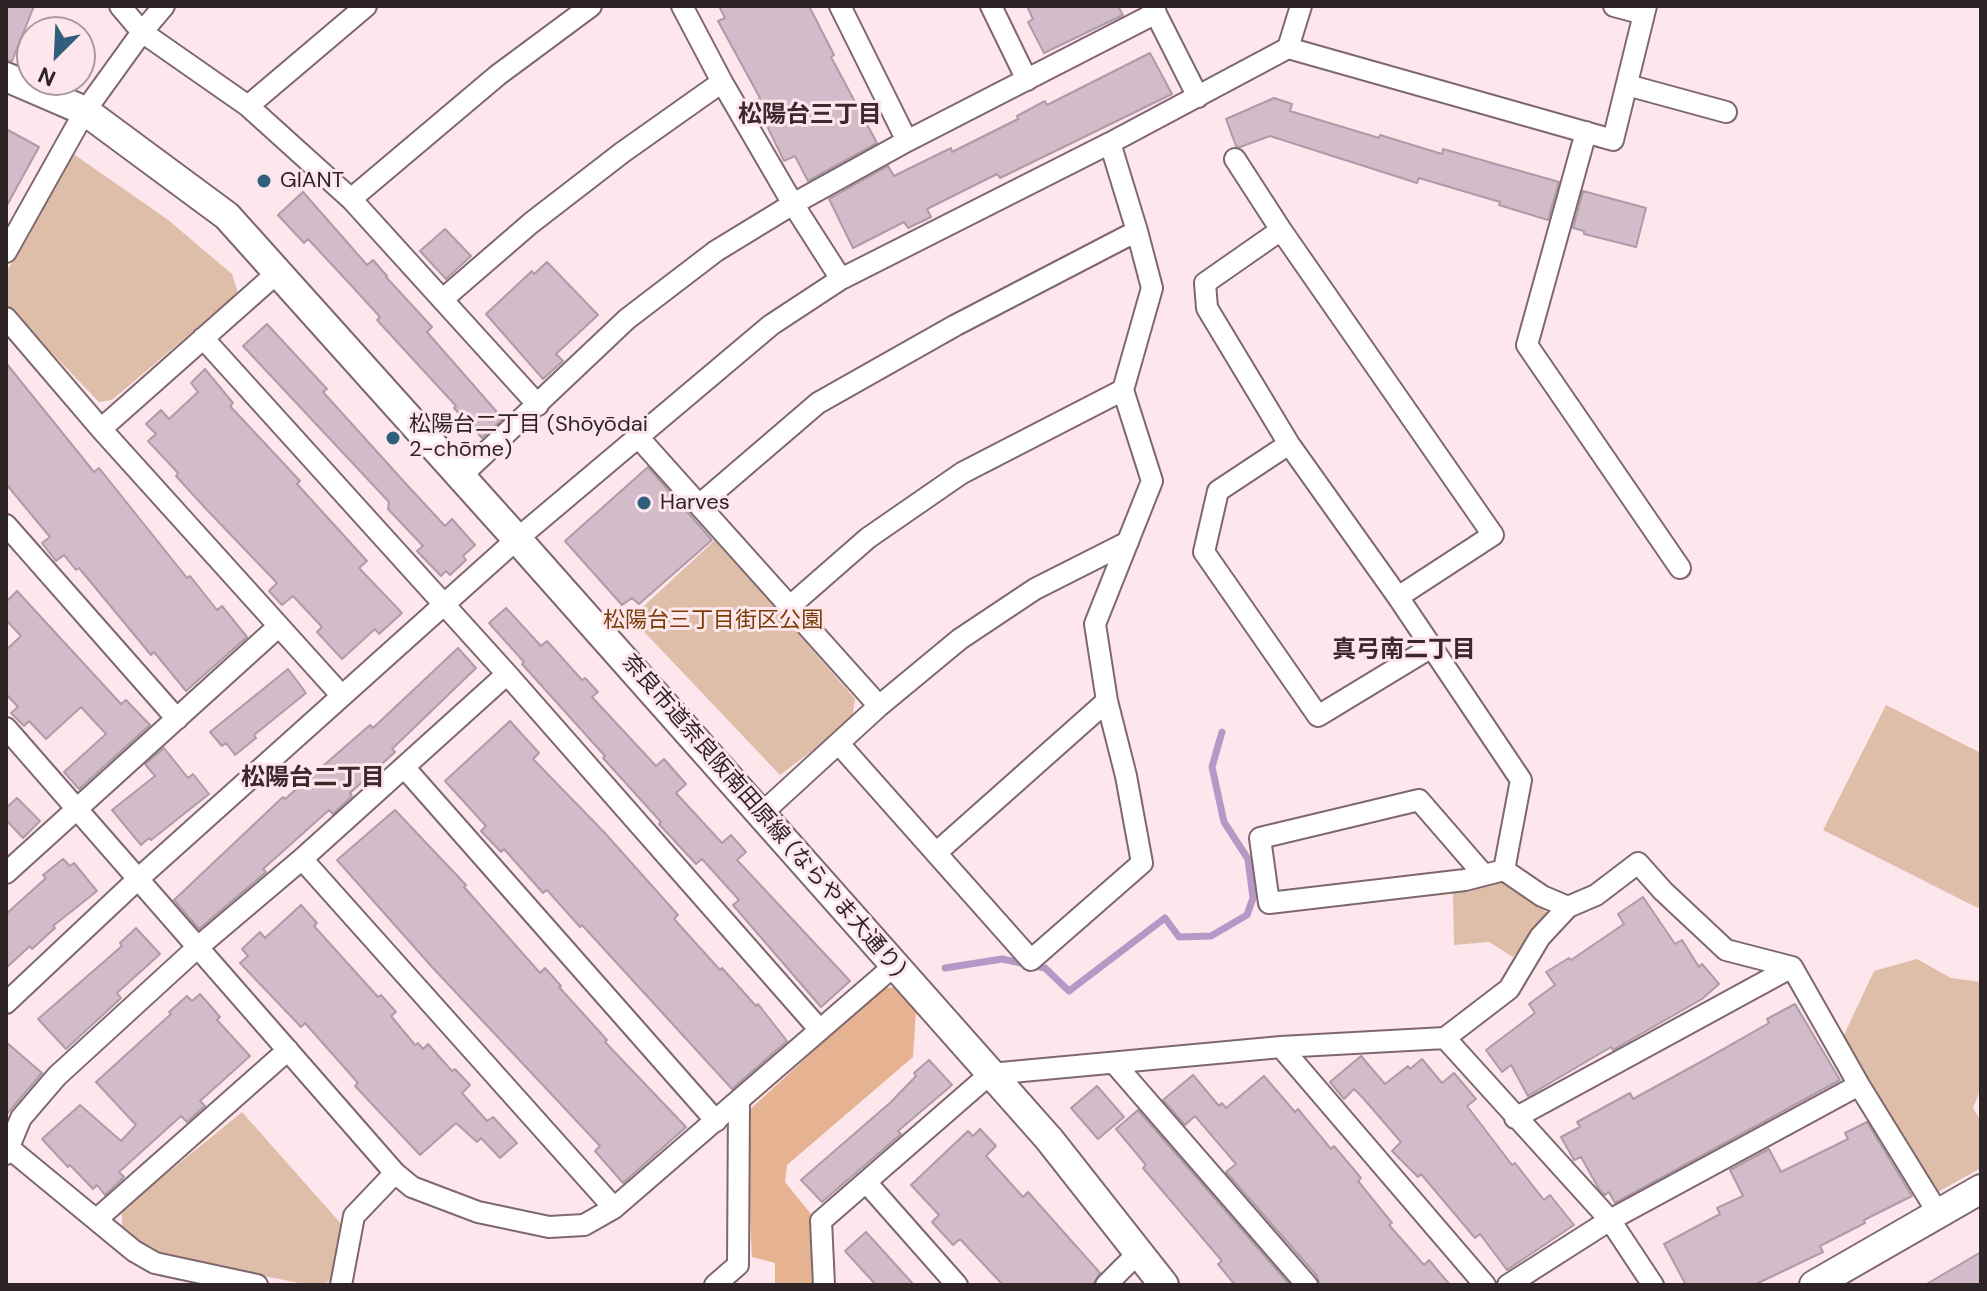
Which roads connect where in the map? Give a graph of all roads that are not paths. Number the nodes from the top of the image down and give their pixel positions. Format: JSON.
{"nodes":[{"id":1,"x":120,"y":6,"type":"edge"},
{"id":2,"x":164,"y":6,"type":"edge"},
{"id":3,"x":366,"y":6,"type":"edge"},
{"id":4,"x":591,"y":6,"type":"edge"},
{"id":5,"x":682,"y":6,"type":"edge"},
{"id":6,"x":840,"y":6,"type":"edge"},
{"id":7,"x":991,"y":6,"type":"edge"},
{"id":8,"x":1301,"y":6,"type":"edge"},
{"id":9,"x":1614,"y":6,"type":"edge"},
{"id":10,"x":1154,"y":10,"type":"edge"},
{"id":11,"x":1645,"y":10,"type":"edge"},
{"id":12,"x":142,"y":32,"type":"junction"},
{"id":13,"x":1288,"y":48,"type":"junction"},
{"id":14,"x":6,"y":77,"type":"edge"},
{"id":15,"x":1027,"y":80,"type":"junction"},
{"id":16,"x":722,"y":82,"type":"junction"},
{"id":17,"x":1627,"y":85,"type":"junction"},
{"id":18,"x":1198,"y":97,"type":"junction"},
{"id":19,"x":248,"y":106,"type":"junction"},
{"id":20,"x":85,"y":111,"type":"junction"},
{"id":21,"x":1726,"y":112,"type":"dead end"},
{"id":22,"x":1586,"y":132,"type":"junction"},
{"id":23,"x":907,"y":141,"type":"junction"},
{"id":24,"x":1110,"y":143,"type":"junction"},
{"id":25,"x":1235,"y":159,"type":"dead end"},
{"id":26,"x":351,"y":199,"type":"junction"},
{"id":27,"x":793,"y":204,"type":"junction"},
{"id":28,"x":1281,"y":230,"type":"junction"},
{"id":29,"x":1137,"y":231,"type":"junction"},
{"id":30,"x":6,"y":252,"type":"edge"},
{"id":31,"x":277,"y":273,"type":"junction"},
{"id":32,"x":841,"y":279,"type":"junction"},
{"id":33,"x":443,"y":299,"type":"junction"},
{"id":34,"x":6,"y":318,"type":"edge"},
{"id":35,"x":203,"y":338,"type":"junction"},
{"id":36,"x":1123,"y":390,"type":"junction"},
{"id":37,"x":538,"y":405,"type":"junction"},
{"id":38,"x":101,"y":429,"type":"junction"},
{"id":39,"x":638,"y":437,"type":"junction"},
{"id":40,"x":1289,"y":444,"type":"junction"},
{"id":41,"x":461,"y":476,"type":"junction"},
{"id":42,"x":699,"y":505,"type":"junction"},
{"id":43,"x":6,"y":525,"type":"edge"},
{"id":44,"x":517,"y":539,"type":"junction"},
{"id":45,"x":1128,"y":542,"type":"junction"},
{"id":46,"x":1680,"y":568,"type":"dead end"},
{"id":47,"x":1398,"y":597,"type":"junction"},
{"id":48,"x":445,"y":606,"type":"junction"},
{"id":49,"x":789,"y":607,"type":"junction"},
{"id":50,"x":279,"y":626,"type":"junction"},
{"id":51,"x":1430,"y":648,"type":"junction"},
{"id":52,"x":507,"y":674,"type":"junction"},
{"id":53,"x":342,"y":696,"type":"junction"},
{"id":54,"x":1107,"y":701,"type":"junction"},
{"id":55,"x":879,"y":706,"type":"junction"},
{"id":56,"x":177,"y":719,"type":"junction"},
{"id":57,"x":6,"y":728,"type":"edge"},
{"id":58,"x":840,"y":745,"type":"junction"},
{"id":59,"x":404,"y":767,"type":"junction"},
{"id":60,"x":78,"y":810,"type":"junction"},
{"id":61,"x":761,"y":814,"type":"junction"},
{"id":62,"x":936,"y":853,"type":"junction"},
{"id":63,"x":302,"y":859,"type":"junction"},
{"id":64,"x":1494,"y":872,"type":"junction"},
{"id":65,"x":6,"y":873,"type":"edge"},
{"id":66,"x":138,"y":879,"type":"junction"},
{"id":67,"x":1568,"y":907,"type":"junction"},
{"id":68,"x":198,"y":947,"type":"junction"},
{"id":69,"x":895,"y":965,"type":"junction"},
{"id":70,"x":1792,"y":967,"type":"junction"},
{"id":71,"x":6,"y":1003,"type":"edge"},
{"id":72,"x":820,"y":1030,"type":"junction"},
{"id":73,"x":1445,"y":1038,"type":"junction"},
{"id":74,"x":1281,"y":1047,"type":"junction"},
{"id":75,"x":288,"y":1050,"type":"junction"},
{"id":76,"x":1115,"y":1064,"type":"junction"},
{"id":77,"x":990,"y":1074,"type":"junction"},
{"id":78,"x":1859,"y":1085,"type":"junction"},
{"id":79,"x":739,"y":1102,"type":"junction"},
{"id":80,"x":1515,"y":1118,"type":"junction"},
{"id":81,"x":716,"y":1121,"type":"junction"},
{"id":82,"x":8,"y":1151,"type":"edge"},
{"id":83,"x":395,"y":1173,"type":"junction"},
{"id":84,"x":866,"y":1182,"type":"junction"},
{"id":85,"x":1981,"y":1189,"type":"edge"},
{"id":86,"x":614,"y":1208,"type":"junction"},
{"id":87,"x":1938,"y":1213,"type":"junction"},
{"id":88,"x":97,"y":1219,"type":"junction"},
{"id":89,"x":1610,"y":1220,"type":"junction"},
{"id":90,"x":1137,"y":1254,"type":"junction"},
{"id":91,"x":257,"y":1285,"type":"edge"},
{"id":92,"x":341,"y":1285,"type":"edge"},
{"id":93,"x":715,"y":1285,"type":"edge"},
{"id":94,"x":824,"y":1285,"type":"edge"},
{"id":95,"x":957,"y":1285,"type":"edge"},
{"id":96,"x":1106,"y":1285,"type":"edge"},
{"id":97,"x":1164,"y":1285,"type":"edge"},
{"id":98,"x":1307,"y":1285,"type":"edge"},
{"id":99,"x":1485,"y":1285,"type":"edge"},
{"id":100,"x":1508,"y":1285,"type":"edge"},
{"id":101,"x":1653,"y":1285,"type":"edge"},
{"id":102,"x":1814,"y":1285,"type":"edge"}],
"edges":[{"from":1,"to":12,"type":"street"},
{"from":2,"to":12,"type":"street"},
{"from":3,"to":19,"type":"street"},
{"from":4,"to":26,"type":"street"},
{"from":5,"to":16,"type":"street"},
{"from":6,"to":23,"type":"street"},
{"from":7,"to":15,"type":"street"},
{"from":8,"to":13,"type":"street"},
{"from":9,"to":11,"type":"street"},
{"from":10,"to":15,"type":"street"},
{"from":10,"to":18,"type":"street"},
{"from":11,"to":17,"type":"street"},
{"from":12,"to":19,"type":"street"},
{"from":12,"to":20,"type":"street"},
{"from":13,"to":18,"type":"street"},
{"from":13,"to":22,"type":"street"},
{"from":14,"to":20,"type":"street","name":"奈良市道奈良阪南田原線 (ならやま大通り)"},
{"from":15,"to":23,"type":"street"},
{"from":16,"to":27,"type":"street"},
{"from":16,"to":33,"type":"street"},
{"from":17,"to":21,"type":"street"},
{"from":17,"to":22,"type":"street"},
{"from":18,"to":24,"type":"street"},
{"from":19,"to":26,"type":"street"},
{"from":20,"to":30,"type":"street"},
{"from":20,"to":31,"type":"street","name":"奈良市道奈良阪南田原線 (ならやま大通り)"},
{"from":22,"to":46,"type":"street"},
{"from":23,"to":27,"type":"street"},
{"from":24,"to":29,"type":"street"},
{"from":24,"to":32,"type":"street"},
{"from":25,"to":28,"type":"street"},
{"from":26,"to":33,"type":"street"},
{"from":27,"to":32,"type":"street"},
{"from":27,"to":37,"type":"street"},
{"from":28,"to":40,"type":"street"},
{"from":28,"to":47,"type":"street"},
{"from":29,"to":36,"type":"street"},
{"from":29,"to":42,"type":"street"},
{"from":31,"to":35,"type":"street"},
{"from":31,"to":41,"type":"street","name":"奈良市道奈良阪南田原線 (ならやま大通り)"},
{"from":32,"to":39,"type":"street"},
{"from":33,"to":37,"type":"street"},
{"from":34,"to":38,"type":"street"},
{"from":35,"to":38,"type":"street"},
{"from":35,"to":48,"type":"street"},
{"from":36,"to":45,"type":"street"},
{"from":36,"to":49,"type":"street"},
{"from":37,"to":41,"type":"street"},
{"from":38,"to":50,"type":"street"},
{"from":39,"to":42,"type":"street"},
{"from":39,"to":44,"type":"street"},
{"from":40,"to":47,"type":"street"},
{"from":40,"to":51,"type":"street"},
{"from":41,"to":44,"type":"street","name":"奈良市道奈良阪南田原線 (ならやま大通り)"},
{"from":42,"to":49,"type":"street"},
{"from":43,"to":56,"type":"street"},
{"from":44,"to":48,"type":"street"},
{"from":44,"to":61,"type":"street","name":"奈良市道奈良阪南田原線 (ならやま大通り)"},
{"from":45,"to":54,"type":"street"},
{"from":45,"to":55,"type":"street"},
{"from":47,"to":51,"type":"street"},
{"from":48,"to":52,"type":"street"},
{"from":48,"to":53,"type":"street"},
{"from":49,"to":55,"type":"street"},
{"from":50,"to":53,"type":"street"},
{"from":50,"to":56,"type":"street"},
{"from":51,"to":64,"type":"street"},
{"from":52,"to":59,"type":"street"},
{"from":52,"to":72,"type":"street"},
{"from":53,"to":66,"type":"street"},
{"from":54,"to":62,"type":"street"},
{"from":54,"to":62,"type":"street"},
{"from":55,"to":58,"type":"street"},
{"from":56,"to":60,"type":"street"},
{"from":57,"to":60,"type":"street"},
{"from":58,"to":61,"type":"street"},
{"from":58,"to":62,"type":"street"},
{"from":59,"to":63,"type":"street"},
{"from":59,"to":81,"type":"street"},
{"from":60,"to":65,"type":"street"},
{"from":60,"to":66,"type":"street"},
{"from":61,"to":69,"type":"street","name":"奈良市道奈良阪南田原線 (ならやま大通り)"},
{"from":63,"to":68,"type":"street"},
{"from":63,"to":86,"type":"street"},
{"from":64,"to":64,"type":"street"},
{"from":64,"to":67,"type":"street"},
{"from":66,"to":68,"type":"street"},
{"from":66,"to":71,"type":"street"},
{"from":67,"to":70,"type":"street"},
{"from":67,"to":73,"type":"street"},
{"from":68,"to":75,"type":"street"},
{"from":68,"to":82,"type":"street"},
{"from":69,"to":72,"type":"street"},
{"from":69,"to":77,"type":"street","name":"奈良市道奈良阪南田原線 (ならやま大通り)"},
{"from":70,"to":78,"type":"street"},
{"from":70,"to":80,"type":"street"},
{"from":72,"to":79,"type":"street"},
{"from":73,"to":74,"type":"street"},
{"from":73,"to":80,"type":"street"},
{"from":74,"to":76,"type":"street"},
{"from":74,"to":99,"type":"street"},
{"from":75,"to":83,"type":"street"},
{"from":75,"to":88,"type":"street"},
{"from":76,"to":77,"type":"street"},
{"from":76,"to":98,"type":"street"},
{"from":77,"to":84,"type":"street"},
{"from":77,"to":90,"type":"street","name":"奈良市道奈良阪南田原線 (ならやま大通り)"},
{"from":78,"to":87,"type":"street"},
{"from":78,"to":89,"type":"street"},
{"from":79,"to":81,"type":"street"},
{"from":79,"to":93,"type":"street"},
{"from":80,"to":89,"type":"street"},
{"from":81,"to":86,"type":"street"},
{"from":82,"to":88,"type":"street"},
{"from":83,"to":86,"type":"street"},
{"from":83,"to":92,"type":"street"},
{"from":84,"to":94,"type":"street"},
{"from":84,"to":95,"type":"street"},
{"from":85,"to":87,"type":"street"},
{"from":87,"to":102,"type":"street"},
{"from":88,"to":91,"type":"street"},
{"from":89,"to":100,"type":"street"},
{"from":89,"to":101,"type":"street"},
{"from":90,"to":96,"type":"street"},
{"from":90,"to":97,"type":"street","name":"奈良市道奈良阪南田原線 (ならやま大通り)"}]}
